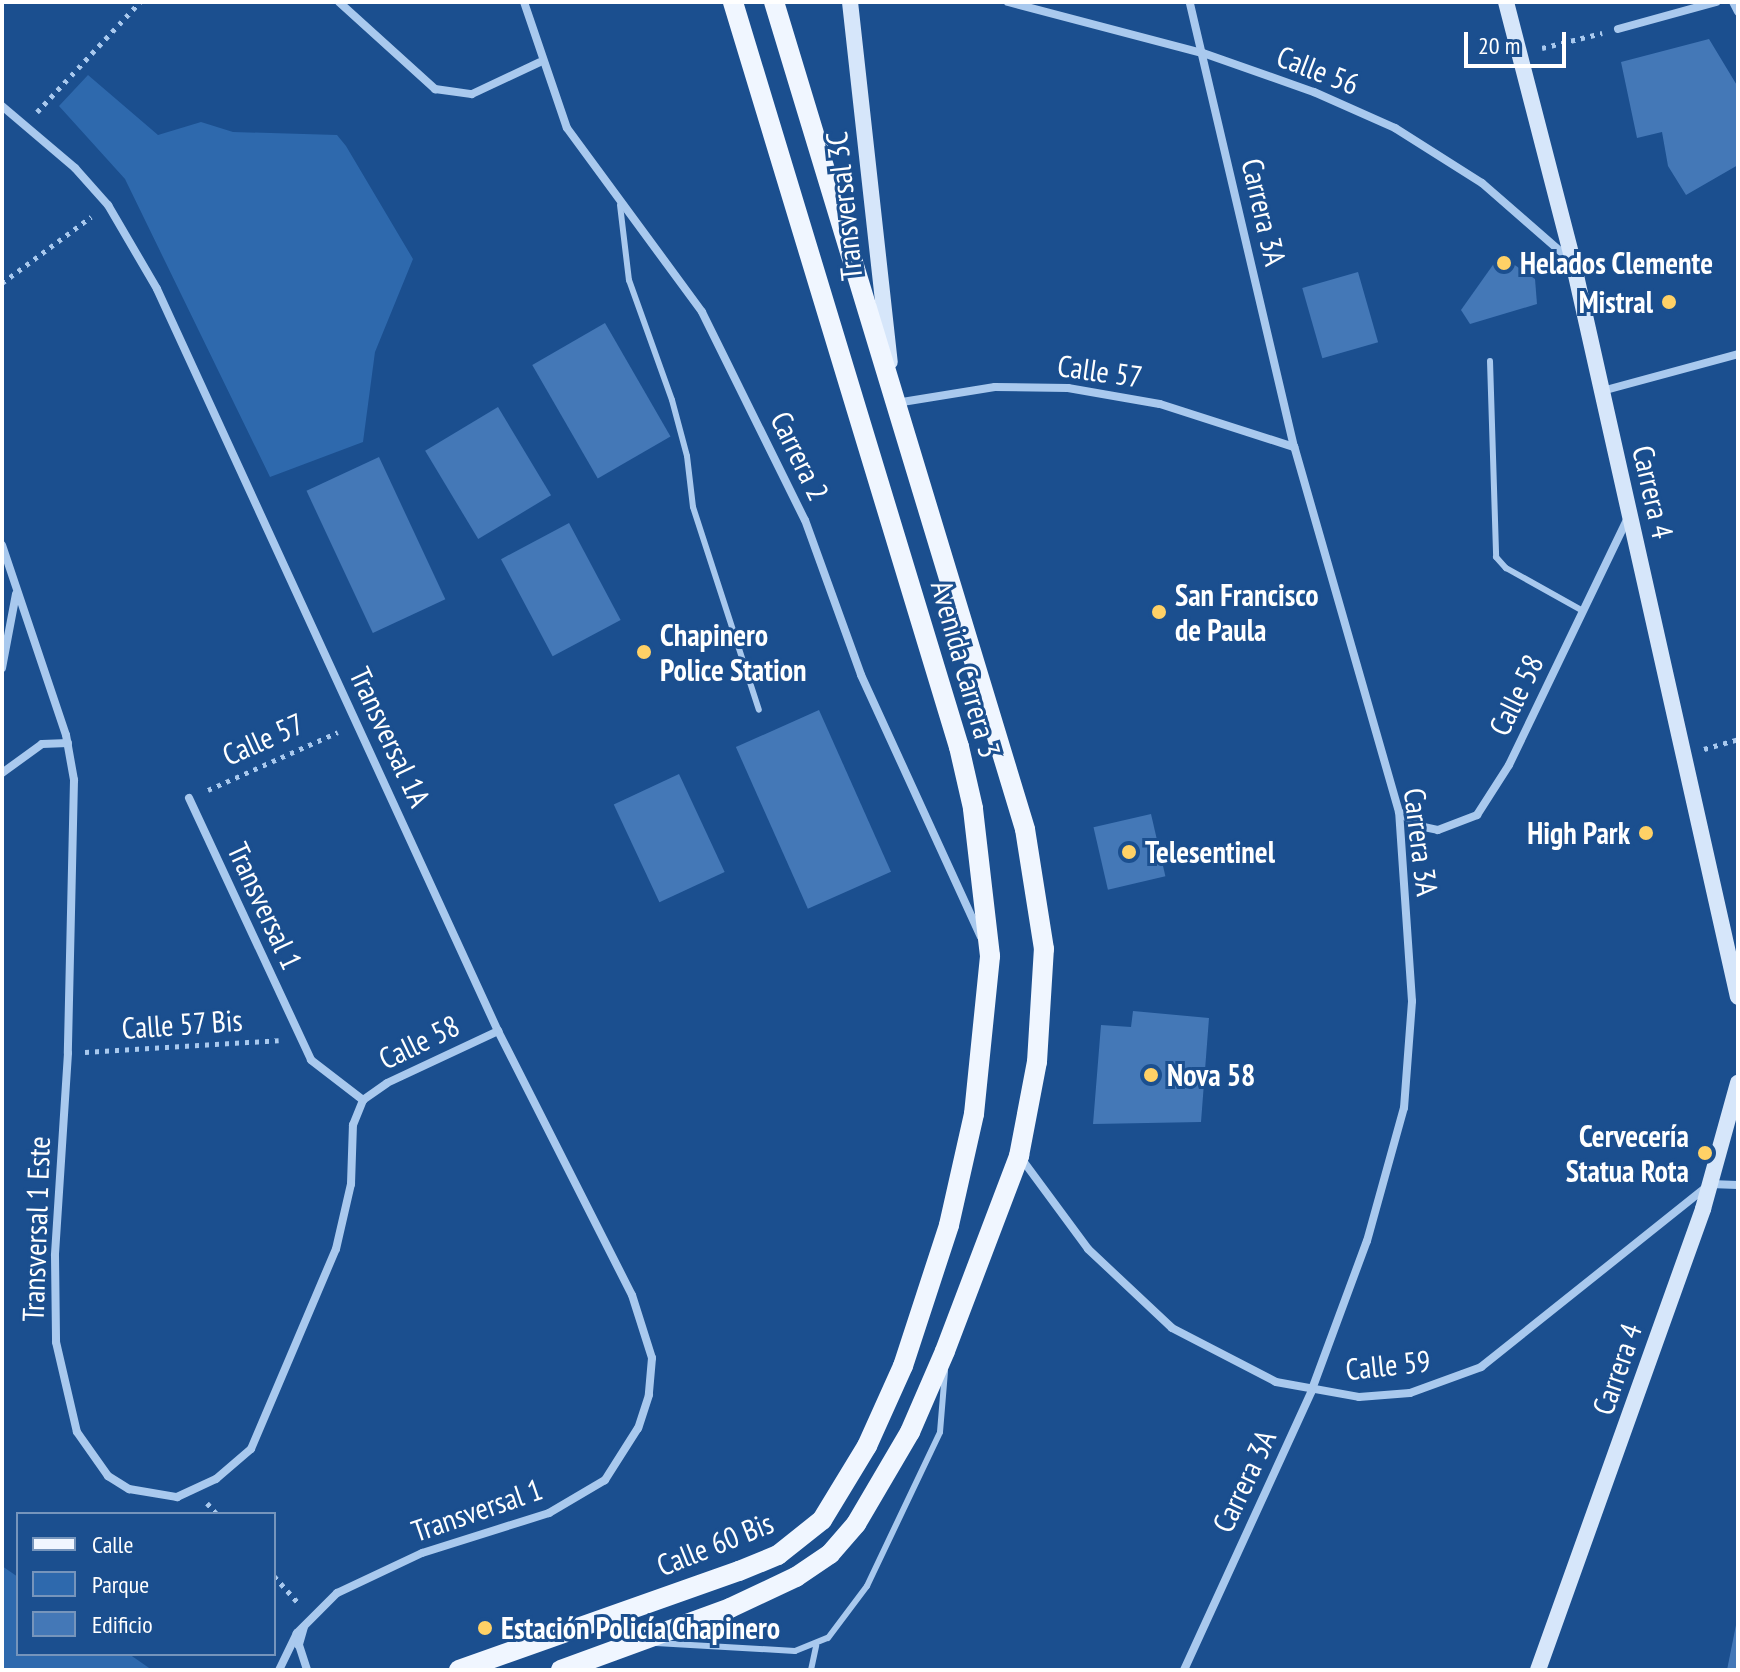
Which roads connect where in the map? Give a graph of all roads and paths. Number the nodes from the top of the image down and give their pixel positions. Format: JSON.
{"nodes":[{"id":1,"x":140,"y":2,"type":"edge"},
{"id":2,"x":339,"y":2,"type":"edge"},
{"id":3,"x":524,"y":2,"type":"edge"},
{"id":4,"x":733,"y":2,"type":"edge"},
{"id":5,"x":774,"y":2,"type":"edge"},
{"id":6,"x":850,"y":2,"type":"edge"},
{"id":7,"x":1008,"y":2,"type":"edge"},
{"id":8,"x":1190,"y":2,"type":"edge"},
{"id":9,"x":1506,"y":2,"type":"edge"},
{"id":10,"x":1716,"y":2,"type":"edge"},
{"id":11,"x":1733,"y":2,"type":"edge"},
{"id":12,"x":1738,"y":12,"type":"edge"},
{"id":13,"x":1618,"y":29,"type":"joint"},
{"id":14,"x":1203,"y":53,"type":"junction"},
{"id":15,"x":1519,"y":54,"type":"junction"},
{"id":16,"x":540,"y":62,"type":"junction"},
{"id":17,"x":2,"y":106,"type":"edge"},
{"id":18,"x":25,"y":124,"type":"junction"},
{"id":19,"x":108,"y":205,"type":"junction"},
{"id":20,"x":620,"y":205,"type":"junction"},
{"id":21,"x":1573,"y":262,"type":"junction"},
{"id":22,"x":2,"y":283,"type":"edge"},
{"id":23,"x":1738,"y":354,"type":"edge"},
{"id":24,"x":1490,"y":361,"type":"dead end"},
{"id":25,"x":1602,"y":391,"type":"junction"},
{"id":26,"x":894,"y":404,"type":"junction"},
{"id":27,"x":1294,"y":447,"type":"junction"},
{"id":28,"x":1629,"y":515,"type":"junction"},
{"id":29,"x":2,"y":545,"type":"edge"},
{"id":30,"x":16,"y":593,"type":"junction"},
{"id":31,"x":1583,"y":611,"type":"junction"},
{"id":32,"x":2,"y":668,"type":"edge"},
{"id":33,"x":759,"y":710,"type":"dead end"},
{"id":34,"x":357,"y":724,"type":"junction"},
{"id":35,"x":68,"y":743,"type":"junction"},
{"id":36,"x":2,"y":773,"type":"edge"},
{"id":37,"x":189,"y":798,"type":"joint"},
{"id":38,"x":1399,"y":812,"type":"junction"},
{"id":39,"x":990,"y":956,"type":"junction"},
{"id":40,"x":1738,"y":997,"type":"edge"},
{"id":41,"x":498,"y":1031,"type":"junction"},
{"id":42,"x":300,"y":1038,"type":"junction"},
{"id":43,"x":68,"y":1053,"type":"junction"},
{"id":44,"x":1738,"y":1083,"type":"edge"},
{"id":45,"x":363,"y":1100,"type":"junction"},
{"id":46,"x":1019,"y":1156,"type":"junction"},
{"id":47,"x":1710,"y":1184,"type":"junction"},
{"id":48,"x":1738,"y":1185,"type":"edge"},
{"id":49,"x":945,"y":1351,"type":"junction"},
{"id":50,"x":903,"y":1366,"type":"joint"},
{"id":51,"x":1311,"y":1392,"type":"junction"},
{"id":52,"x":638,"y":1428,"type":"joint"},
{"id":53,"x":276,"y":1578,"type":"edge"},
{"id":54,"x":310,"y":1616,"type":"junction"},
{"id":55,"x":637,"y":1642,"type":"junction"},
{"id":56,"x":816,"y":1646,"type":"junction"},
{"id":57,"x":279,"y":1670,"type":"edge"},
{"id":58,"x":307,"y":1670,"type":"edge"},
{"id":59,"x":459,"y":1670,"type":"edge"},
{"id":60,"x":561,"y":1670,"type":"edge"},
{"id":61,"x":811,"y":1670,"type":"edge"},
{"id":62,"x":1184,"y":1670,"type":"edge"},
{"id":63,"x":1538,"y":1670,"type":"edge"}],
"edges":[{"from":1,"to":18,"type":"path"},
{"from":2,"to":16,"type":"street"},
{"from":3,"to":16,"type":"street","name":"Carrera 2"},
{"from":4,"to":39,"type":"main road","name":"Avenida Carrera 3"},
{"from":5,"to":26,"type":"main road","name":"Avenida Carrera 3"},
{"from":6,"to":26,"type":"street","name":"Transversal 3C"},
{"from":7,"to":14,"type":"street","name":"Calle 56"},
{"from":8,"to":14,"type":"street","name":"Carrera 3A"},
{"from":9,"to":15,"type":"street","name":"Carrera 4"},
{"from":10,"to":13,"type":"street"},
{"from":11,"to":12,"type":"street"},
{"from":13,"to":15,"type":"path"},
{"from":14,"to":21,"type":"street","name":"Calle 56"},
{"from":14,"to":27,"type":"street","name":"Carrera 3A"},
{"from":15,"to":21,"type":"street","name":"Carrera 4"},
{"from":16,"to":20,"type":"street","name":"Carrera 2"},
{"from":17,"to":18,"type":"street","name":"Transversal 1A"},
{"from":18,"to":19,"type":"street","name":"Transversal 1A"},
{"from":19,"to":22,"type":"path"},
{"from":19,"to":34,"type":"street","name":"Transversal 1A"},
{"from":20,"to":33,"type":"lane"},
{"from":20,"to":39,"type":"street","name":"Carrera 2"},
{"from":21,"to":25,"type":"street","name":"Carrera 4"},
{"from":23,"to":25,"type":"street"},
{"from":24,"to":31,"type":"lane"},
{"from":25,"to":28,"type":"street","name":"Carrera 4"},
{"from":26,"to":27,"type":"street","name":"Calle 57"},
{"from":26,"to":46,"type":"main road","name":"Avenida Carrera 3"},
{"from":27,"to":38,"type":"street","name":"Carrera 3A"},
{"from":28,"to":31,"type":"street","name":"Calle 58"},
{"from":28,"to":40,"type":"street","name":"Carrera 4"},
{"from":29,"to":30,"type":"street","name":"Transversal 1 Este"},
{"from":30,"to":32,"type":"street"},
{"from":30,"to":35,"type":"street","name":"Transversal 1 Este"},
{"from":31,"to":38,"type":"street","name":"Calle 58"},
{"from":34,"to":37,"type":"path","name":"Calle 57"},
{"from":34,"to":41,"type":"street","name":"Transversal 1A"},
{"from":35,"to":36,"type":"street"},
{"from":35,"to":43,"type":"street","name":"Transversal 1 Este"},
{"from":37,"to":42,"type":"street","name":"Transversal 1"},
{"from":38,"to":51,"type":"street","name":"Carrera 3A"},
{"from":39,"to":50,"type":"main road","name":"Avenida Carrera 3"},
{"from":41,"to":45,"type":"street","name":"Calle 58"},
{"from":41,"to":52,"type":"street","name":"Transversal 1A"},
{"from":42,"to":43,"type":"path","name":"Calle 57 Bis"},
{"from":42,"to":45,"type":"street","name":"Transversal 1"},
{"from":43,"to":45,"type":"street","name":"Transversal 1 Este"},
{"from":44,"to":47,"type":"street","name":"Carrera 4"},
{"from":46,"to":49,"type":"main road","name":"Avenida Carrera 3"},
{"from":46,"to":51,"type":"street","name":"Calle 59"},
{"from":47,"to":48,"type":"street"},
{"from":47,"to":51,"type":"street","name":"Calle 59"},
{"from":47,"to":63,"type":"street","name":"Carrera 4"},
{"from":49,"to":55,"type":"main road","name":"Calle 60 Bis"},
{"from":49,"to":56,"type":"lane"},
{"from":50,"to":59,"type":"main road","name":"Calle 60 Bis"},
{"from":51,"to":62,"type":"street","name":"Carrera 3A"},
{"from":52,"to":54,"type":"street","name":"Transversal 1"},
{"from":53,"to":54,"type":"path"},
{"from":54,"to":57,"type":"street","name":"Transversal 1"},
{"from":54,"to":58,"type":"street"},
{"from":55,"to":56,"type":"lane"},
{"from":55,"to":60,"type":"main road","name":"Calle 60 Bis"},
{"from":56,"to":61,"type":"lane"}]}
